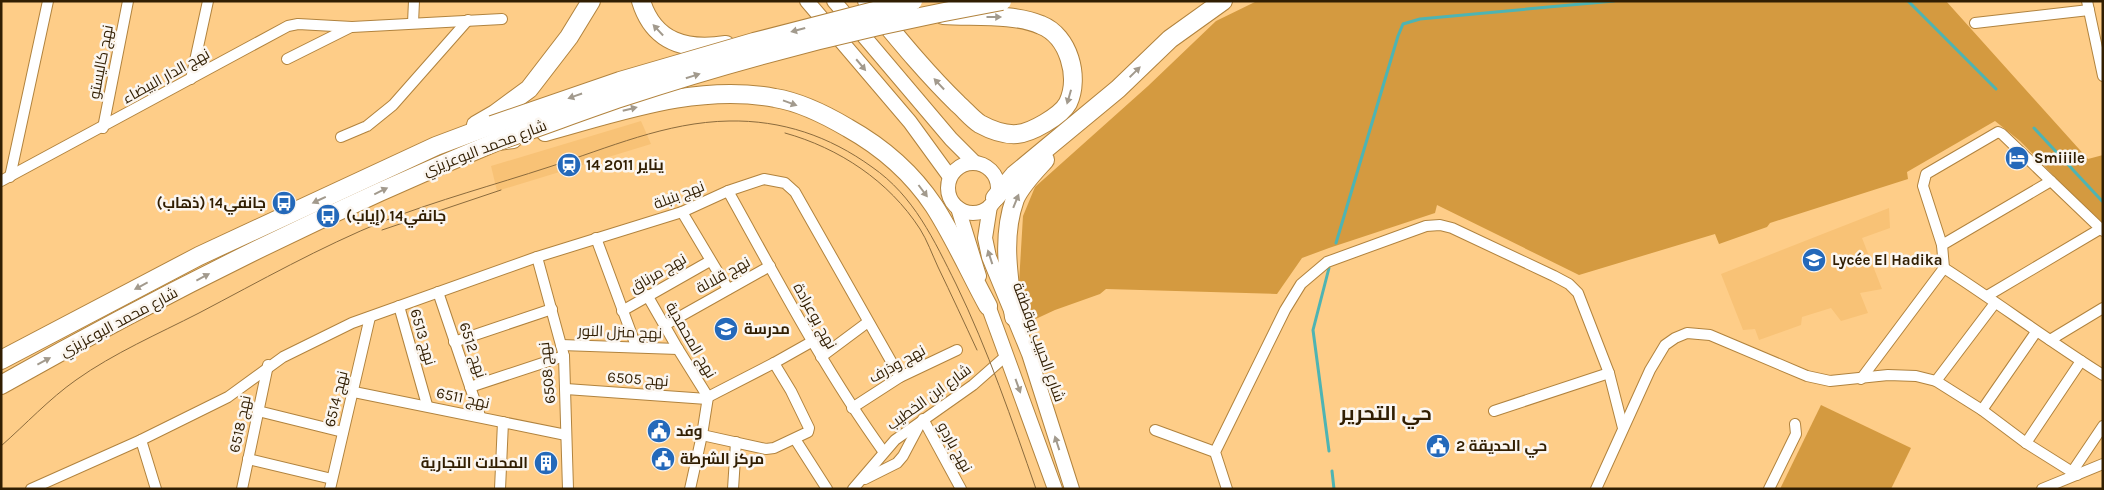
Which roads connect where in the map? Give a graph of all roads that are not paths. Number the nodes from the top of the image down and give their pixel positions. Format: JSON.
{"nodes":[{"id":1,"x":48,"y":1,"type":"edge"},
{"id":2,"x":128,"y":1,"type":"edge"},
{"id":3,"x":208,"y":1,"type":"edge"},
{"id":4,"x":414,"y":1,"type":"edge"},
{"id":5,"x":591,"y":1,"type":"edge"},
{"id":6,"x":641,"y":1,"type":"edge"},
{"id":7,"x":807,"y":1,"type":"edge"},
{"id":8,"x":834,"y":1,"type":"edge"},
{"id":9,"x":867,"y":1,"type":"edge"},
{"id":10,"x":913,"y":1,"type":"edge"},
{"id":11,"x":1002,"y":1,"type":"edge"},
{"id":12,"x":1223,"y":1,"type":"edge"},
{"id":13,"x":2088,"y":6,"type":"edge"},
{"id":14,"x":928,"y":14,"type":"junction"},
{"id":15,"x":502,"y":19,"type":"dead end"},
{"id":16,"x":468,"y":20,"type":"junction"},
{"id":17,"x":413,"y":23,"type":"junction"},
{"id":18,"x":1975,"y":23,"type":"dead end"},
{"id":19,"x":352,"y":27,"type":"junction"},
{"id":20,"x":754,"y":42,"type":"junction"},
{"id":21,"x":287,"y":59,"type":"dead end"},
{"id":22,"x":2103,"y":76,"type":"edge"},
{"id":23,"x":191,"y":79,"type":"junction"},
{"id":24,"x":1085,"y":116,"type":"junction"},
{"id":25,"x":103,"y":128,"type":"junction"},
{"id":26,"x":495,"y":133,"type":"junction"},
{"id":27,"x":341,"y":137,"type":"dead end"},
{"id":28,"x":436,"y":146,"type":"junction"},
{"id":29,"x":975,"y":163,"type":"junction"},
{"id":30,"x":950,"y":177,"type":"junction"},
{"id":31,"x":5,"y":179,"type":"edge"},
{"id":32,"x":2051,"y":181,"type":"junction"},
{"id":33,"x":728,"y":191,"type":"junction"},
{"id":34,"x":993,"y":202,"type":"junction"},
{"id":35,"x":958,"y":208,"type":"junction"},
{"id":36,"x":682,"y":212,"type":"junction"},
{"id":37,"x":2102,"y":230,"type":"edge"},
{"id":38,"x":596,"y":238,"type":"junction"},
{"id":39,"x":1942,"y":244,"type":"junction"},
{"id":40,"x":537,"y":257,"type":"junction"},
{"id":41,"x":710,"y":261,"type":"junction"},
{"id":42,"x":770,"y":266,"type":"junction"},
{"id":43,"x":1944,"y":268,"type":"junction"},
{"id":44,"x":728,"y":289,"type":"junction"},
{"id":45,"x":438,"y":292,"type":"junction"},
{"id":46,"x":647,"y":295,"type":"junction"},
{"id":47,"x":1991,"y":299,"type":"junction"},
{"id":48,"x":399,"y":306,"type":"junction"},
{"id":49,"x":988,"y":306,"type":"junction"},
{"id":50,"x":2103,"y":308,"type":"edge"},
{"id":51,"x":552,"y":309,"type":"junction"},
{"id":52,"x":622,"y":311,"type":"junction"},
{"id":53,"x":370,"y":317,"type":"junction"},
{"id":54,"x":1014,"y":318,"type":"junction"},
{"id":55,"x":868,"y":322,"type":"junction"},
{"id":56,"x":666,"y":325,"type":"junction"},
{"id":57,"x":2036,"y":332,"type":"junction"},
{"id":58,"x":2050,"y":340,"type":"junction"},
{"id":59,"x":813,"y":341,"type":"junction"},
{"id":60,"x":454,"y":342,"type":"junction"},
{"id":61,"x":561,"y":345,"type":"junction"},
{"id":62,"x":636,"y":346,"type":"junction"},
{"id":63,"x":678,"y":349,"type":"junction"},
{"id":64,"x":958,"y":350,"type":"dead end"},
{"id":65,"x":1006,"y":354,"type":"junction"},
{"id":66,"x":564,"y":356,"type":"junction"},
{"id":67,"x":821,"y":357,"type":"junction"},
{"id":68,"x":1,"y":360,"type":"edge"},
{"id":69,"x":2081,"y":361,"type":"junction"},
{"id":70,"x":774,"y":363,"type":"junction"},
{"id":71,"x":268,"y":366,"type":"junction"},
{"id":72,"x":1608,"y":372,"type":"junction"},
{"id":73,"x":2103,"y":375,"type":"edge"},
{"id":74,"x":900,"y":377,"type":"junction"},
{"id":75,"x":1861,"y":379,"type":"junction"},
{"id":76,"x":1936,"y":381,"type":"junction"},
{"id":77,"x":1,"y":385,"type":"edge"},
{"id":78,"x":470,"y":387,"type":"junction"},
{"id":79,"x":566,"y":390,"type":"junction"},
{"id":80,"x":354,"y":392,"type":"junction"},
{"id":81,"x":708,"y":398,"type":"junction"},
{"id":82,"x":427,"y":405,"type":"junction"},
{"id":83,"x":852,"y":408,"type":"junction"},
{"id":84,"x":1494,"y":410,"type":"dead end"},
{"id":85,"x":1982,"y":410,"type":"junction"},
{"id":86,"x":258,"y":411,"type":"junction"},
{"id":87,"x":480,"y":416,"type":"junction"},
{"id":88,"x":922,"y":419,"type":"junction"},
{"id":89,"x":503,"y":422,"type":"junction"},
{"id":90,"x":1795,"y":424,"type":"dead end"},
{"id":91,"x":2103,"y":426,"type":"edge"},
{"id":92,"x":1623,"y":428,"type":"junction"},
{"id":93,"x":1155,"y":430,"type":"dead end"},
{"id":94,"x":343,"y":432,"type":"junction"},
{"id":95,"x":566,"y":435,"type":"junction"},
{"id":96,"x":702,"y":435,"type":"junction"},
{"id":97,"x":795,"y":439,"type":"junction"},
{"id":98,"x":141,"y":440,"type":"junction"},
{"id":99,"x":736,"y":442,"type":"junction"},
{"id":100,"x":2026,"y":443,"type":"junction"},
{"id":101,"x":883,"y":452,"type":"junction"},
{"id":102,"x":1215,"y":452,"type":"junction"},
{"id":103,"x":248,"y":459,"type":"junction"},
{"id":104,"x":2103,"y":464,"type":"edge"},
{"id":105,"x":2074,"y":473,"type":"junction"},
{"id":106,"x":331,"y":484,"type":"edge"},
{"id":107,"x":857,"y":486,"type":"edge"},
{"id":108,"x":31,"y":489,"type":"edge"},
{"id":109,"x":156,"y":489,"type":"edge"},
{"id":110,"x":242,"y":489,"type":"edge"},
{"id":111,"x":500,"y":489,"type":"edge"},
{"id":112,"x":568,"y":489,"type":"edge"},
{"id":113,"x":690,"y":489,"type":"edge"},
{"id":114,"x":733,"y":489,"type":"edge"},
{"id":115,"x":827,"y":489,"type":"edge"},
{"id":116,"x":961,"y":489,"type":"edge"},
{"id":117,"x":1055,"y":489,"type":"edge"},
{"id":118,"x":1072,"y":489,"type":"edge"},
{"id":119,"x":1227,"y":489,"type":"edge"},
{"id":120,"x":1596,"y":489,"type":"edge"},
{"id":121,"x":1769,"y":489,"type":"edge"},
{"id":122,"x":2042,"y":489,"type":"edge"}],
"edges":[{"from":1,"to":31,"type":"street"},
{"from":2,"to":25,"type":"street","name":"نهج كاليستو"},
{"from":3,"to":23,"type":"street"},
{"from":4,"to":17,"type":"street"},
{"from":5,"to":28,"type":"highway"},
{"from":20,"to":6,"type":"highway","one_way":true},
{"from":7,"to":30,"type":"main road","one_way":true},
{"from":8,"to":29,"type":"main road"},
{"from":14,"to":9,"type":"highway","one_way":true},
{"from":10,"to":20,"type":"highway","name":"شارع محمد البوعزيزي","one_way":true,"bridge":true},
{"from":11,"to":14,"type":"highway","name":"شارع محمد البوعزيزي","bridge":true},
{"from":24,"to":12,"type":"highway","one_way":true},
{"from":13,"to":18,"type":"street"},
{"from":13,"to":22,"type":"street"},
{"from":26,"to":14,"type":"highway","name":"شارع محمد البوعزيزي","one_way":true,"bridge":true},
{"from":15,"to":16,"type":"street","name":"نهج الدار البيضاء"},
{"from":16,"to":17,"type":"street","name":"نهج الدار البيضاء"},
{"from":16,"to":27,"type":"street"},
{"from":17,"to":19,"type":"street","name":"نهج الدار البيضاء"},
{"from":19,"to":21,"type":"street","name":"نهج الدار البيضاء"},
{"from":19,"to":23,"type":"street","name":"نهج الدار البيضاء"},
{"from":20,"to":26,"type":"highway","name":"شارع محمد البوعزيزي","one_way":true,"bridge":true},
{"from":23,"to":25,"type":"street","name":"نهج الدار البيضاء"},
{"from":24,"to":34,"type":"highway"},
{"from":54,"to":24,"type":"highway","one_way":true},
{"from":25,"to":31,"type":"street","name":"نهج الدار البيضاء"},
{"from":26,"to":28,"type":"highway","name":"شارع محمد البوعزيزي"},
{"from":26,"to":49,"type":"highway","one_way":true},
{"from":77,"to":26,"type":"highway","name":"شارع محمد البوعزيزي","one_way":true},
{"from":28,"to":68,"type":"highway","name":"شارع محمد البوعزيزي","one_way":true},
{"from":29,"to":30,"type":"main road"},
{"from":29,"to":34,"type":"main road"},
{"from":30,"to":35,"type":"main road"},
{"from":32,"to":37,"type":"street"},
{"from":32,"to":39,"type":"street"},
{"from":32,"to":39,"type":"street"},
{"from":33,"to":36,"type":"street","name":"نهج بنبلة"},
{"from":33,"to":42,"type":"street","name":"نهج بوعرادة"},
{"from":33,"to":55,"type":"street","name":"نهج بنبلة"},
{"from":34,"to":35,"type":"main road"},
{"from":54,"to":34,"type":"main road","name":"شارع الحبيب بوقطفة","one_way":true},
{"from":35,"to":49,"type":"main road"},
{"from":36,"to":38,"type":"street","name":"نهج بنبلة"},
{"from":36,"to":41,"type":"street"},
{"from":37,"to":47,"type":"street"},
{"from":38,"to":40,"type":"street","name":"نهج بنبلة"},
{"from":38,"to":52,"type":"street"},
{"from":39,"to":43,"type":"street"},
{"from":40,"to":45,"type":"street","name":"نهج بنبلة"},
{"from":40,"to":51,"type":"street","name":"نهج 6508"},
{"from":41,"to":44,"type":"street"},
{"from":41,"to":46,"type":"street","name":"نهج مرناق"},
{"from":42,"to":44,"type":"street","name":"نهج قلالة"},
{"from":42,"to":59,"type":"street","name":"نهج بوعرادة"},
{"from":43,"to":47,"type":"street"},
{"from":43,"to":75,"type":"street"},
{"from":44,"to":56,"type":"street","name":"نهج قلالة"},
{"from":45,"to":48,"type":"street","name":"نهج بنبلة"},
{"from":45,"to":60,"type":"street","name":"نهج 6512"},
{"from":46,"to":52,"type":"street","name":"نهج مرناق"},
{"from":46,"to":56,"type":"street","name":"نهج المحمدية"},
{"from":47,"to":57,"type":"street"},
{"from":47,"to":76,"type":"street"},
{"from":48,"to":53,"type":"street","name":"نهج بنبلة"},
{"from":48,"to":82,"type":"street","name":"نهج 6513"},
{"from":49,"to":65,"type":"main road"},
{"from":50,"to":58,"type":"street"},
{"from":51,"to":60,"type":"street"},
{"from":51,"to":61,"type":"street","name":"نهج 6508"},
{"from":52,"to":62,"type":"street"},
{"from":53,"to":71,"type":"street","name":"نهج بنبلة"},
{"from":53,"to":80,"type":"street","name":"نهج 6514"},
{"from":118,"to":54,"type":"main road","name":"شارع الحبيب بوقطفة","one_way":true},
{"from":55,"to":67,"type":"street"},
{"from":55,"to":74,"type":"street","name":"نهج بنبلة"},
{"from":56,"to":63,"type":"street","name":"نهج المحمدية"},
{"from":57,"to":58,"type":"street"},
{"from":57,"to":85,"type":"street"},
{"from":58,"to":69,"type":"street"},
{"from":59,"to":67,"type":"street","name":"نهج بوعرادة"},
{"from":59,"to":70,"type":"street"},
{"from":60,"to":78,"type":"street","name":"نهج 6512"},
{"from":61,"to":62,"type":"street","name":"نهج منزل النور"},
{"from":61,"to":66,"type":"street","name":"نهج 6508"},
{"from":62,"to":63,"type":"street","name":"نهج منزل النور"},
{"from":63,"to":81,"type":"street","name":"نهج المحمدية"},
{"from":64,"to":74,"type":"street","name":"نهج وذرف"},
{"from":65,"to":88,"type":"street","name":"شارع ابن الخطيب"},
{"from":65,"to":117,"type":"main road","one_way":true},
{"from":66,"to":78,"type":"street"},
{"from":66,"to":79,"type":"street","name":"نهج 6508"},
{"from":67,"to":83,"type":"street","name":"نهج بوعرادة"},
{"from":69,"to":73,"type":"street"},
{"from":69,"to":100,"type":"street"},
{"from":70,"to":81,"type":"street"},
{"from":70,"to":97,"type":"street"},
{"from":71,"to":86,"type":"street","name":"نهج 6518"},
{"from":71,"to":98,"type":"street","name":"نهج بنبلة"},
{"from":72,"to":84,"type":"street"},
{"from":72,"to":92,"type":"street"},
{"from":72,"to":102,"type":"street"},
{"from":74,"to":83,"type":"street","name":"نهج وذرف"},
{"from":75,"to":76,"type":"street"},
{"from":75,"to":92,"type":"street"},
{"from":76,"to":85,"type":"street"},
{"from":78,"to":87,"type":"street","name":"نهج 6512"},
{"from":79,"to":81,"type":"street","name":"نهج 6505"},
{"from":79,"to":95,"type":"street","name":"نهج 6508"},
{"from":80,"to":82,"type":"street","name":"نهج 6511"},
{"from":80,"to":94,"type":"street","name":"نهج 6514"},
{"from":81,"to":96,"type":"street","name":"نهج المحمدية"},
{"from":82,"to":87,"type":"street","name":"نهج 6511"},
{"from":83,"to":101,"type":"street","name":"نهج بوعرادة"},
{"from":85,"to":100,"type":"street"},
{"from":86,"to":94,"type":"street"},
{"from":86,"to":103,"type":"street","name":"نهج 6518"},
{"from":87,"to":89,"type":"street","name":"نهج 6511"},
{"from":88,"to":101,"type":"street","name":"شارع ابن الخطيب"},
{"from":88,"to":107,"type":"street"},
{"from":88,"to":116,"type":"street","name":"نهج باردو"},
{"from":89,"to":95,"type":"street","name":"نهج 6511"},
{"from":89,"to":111,"type":"street"},
{"from":90,"to":121,"type":"street"},
{"from":91,"to":105,"type":"street"},
{"from":92,"to":120,"type":"street"},
{"from":93,"to":102,"type":"street"},
{"from":94,"to":106,"type":"street","name":"نهج 6514"},
{"from":95,"to":112,"type":"street","name":"نهج 6508"},
{"from":96,"to":99,"type":"street"},
{"from":96,"to":113,"type":"street","name":"نهج المحمدية"},
{"from":97,"to":99,"type":"street"},
{"from":97,"to":115,"type":"street"},
{"from":98,"to":108,"type":"street","name":"نهج بنبلة"},
{"from":98,"to":109,"type":"street"},
{"from":99,"to":114,"type":"street"},
{"from":100,"to":105,"type":"street"},
{"from":101,"to":107,"type":"street","name":"شارع ابن الخطيب"},
{"from":102,"to":119,"type":"street"},
{"from":103,"to":106,"type":"street"},
{"from":103,"to":110,"type":"street","name":"نهج 6518"},
{"from":104,"to":105,"type":"street"},
{"from":105,"to":122,"type":"street"}]}
